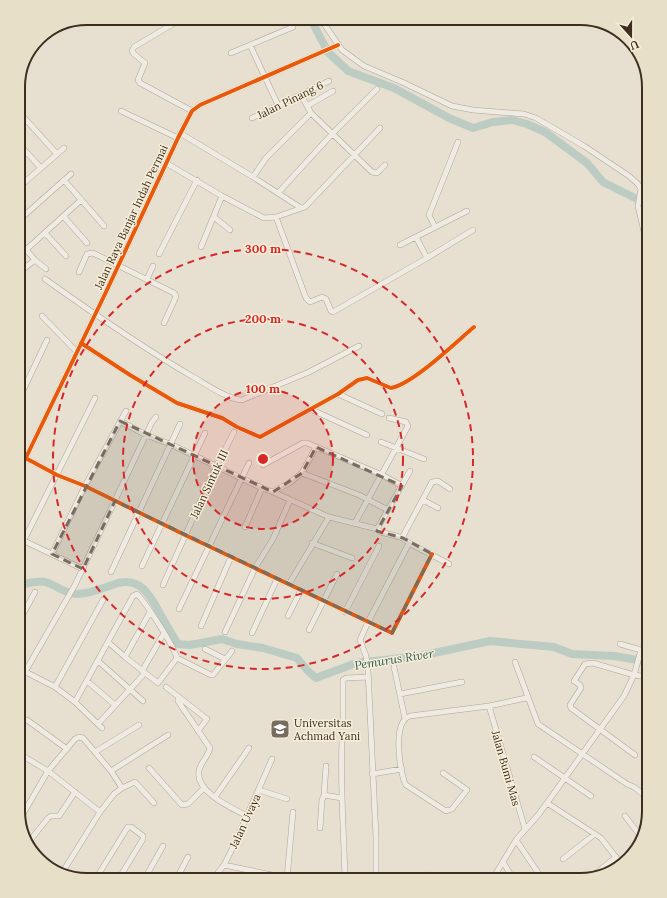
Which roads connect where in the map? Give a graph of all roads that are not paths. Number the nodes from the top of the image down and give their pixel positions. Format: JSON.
{"nodes":[{"id":1,"x":171,"y":25,"type":"edge"},
{"id":2,"x":324,"y":25,"type":"edge"},
{"id":3,"x":293,"y":27,"type":"dead end"},
{"id":4,"x":250,"y":45,"type":"junction"},
{"id":5,"x":336,"y":46,"type":"junction"},
{"id":6,"x":231,"y":53,"type":"dead end"},
{"id":7,"x":265,"y":76,"type":"junction"},
{"id":8,"x":329,"y":81,"type":"dead end"},
{"id":9,"x":377,"y":89,"type":"dead end"},
{"id":10,"x":333,"y":91,"type":"dead end"},
{"id":11,"x":301,"y":95,"type":"junction"},
{"id":12,"x":278,"y":105,"type":"junction"},
{"id":13,"x":307,"y":106,"type":"junction"},
{"id":14,"x":121,"y":111,"type":"dead end"},
{"id":15,"x":192,"y":111,"type":"junction"},
{"id":16,"x":311,"y":113,"type":"junction"},
{"id":17,"x":252,"y":118,"type":"dead end"},
{"id":18,"x":25,"y":119,"type":"edge"},
{"id":19,"x":380,"y":128,"type":"dead end"},
{"id":20,"x":333,"y":133,"type":"junction"},
{"id":21,"x":179,"y":136,"type":"junction"},
{"id":22,"x":458,"y":142,"type":"dead end"},
{"id":23,"x":64,"y":148,"type":"dead end"},
{"id":24,"x":25,"y":151,"type":"edge"},
{"id":25,"x":57,"y":154,"type":"junction"},
{"id":26,"x":355,"y":154,"type":"junction"},
{"id":27,"x":166,"y":163,"type":"junction"},
{"id":28,"x":386,"y":165,"type":"dead end"},
{"id":29,"x":41,"y":168,"type":"junction"},
{"id":30,"x":71,"y":174,"type":"dead end"},
{"id":31,"x":253,"y":177,"type":"junction"},
{"id":32,"x":64,"y":180,"type":"junction"},
{"id":33,"x":197,"y":180,"type":"junction"},
{"id":34,"x":25,"y":182,"type":"edge"},
{"id":35,"x":278,"y":193,"type":"junction"},
{"id":36,"x":222,"y":196,"type":"junction"},
{"id":37,"x":81,"y":200,"type":"junction"},
{"id":38,"x":302,"y":208,"type":"junction"},
{"id":39,"x":467,"y":211,"type":"dead end"},
{"id":40,"x":25,"y":213,"type":"edge"},
{"id":41,"x":64,"y":217,"type":"junction"},
{"id":42,"x":214,"y":217,"type":"junction"},
{"id":43,"x":276,"y":217,"type":"junction"},
{"id":44,"x":642,"y":223,"type":"edge"},
{"id":45,"x":104,"y":226,"type":"dead end"},
{"id":46,"x":435,"y":227,"type":"junction"},
{"id":47,"x":230,"y":230,"type":"dead end"},
{"id":48,"x":473,"y":230,"type":"dead end"},
{"id":49,"x":45,"y":233,"type":"junction"},
{"id":50,"x":416,"y":237,"type":"junction"},
{"id":51,"x":87,"y":243,"type":"dead end"},
{"id":52,"x":400,"y":245,"type":"dead end"},
{"id":53,"x":200,"y":247,"type":"dead end"},
{"id":54,"x":26,"y":250,"type":"joint"},
{"id":55,"x":159,"y":254,"type":"dead end"},
{"id":56,"x":66,"y":256,"type":"dead end"},
{"id":57,"x":427,"y":258,"type":"junction"},
{"id":58,"x":35,"y":260,"type":"junction"},
{"id":59,"x":118,"y":265,"type":"junction"},
{"id":60,"x":153,"y":266,"type":"dead end"},
{"id":61,"x":25,"y":268,"type":"edge"},
{"id":62,"x":46,"y":270,"type":"dead end"},
{"id":63,"x":79,"y":272,"type":"dead end"},
{"id":64,"x":45,"y":279,"type":"dead end"},
{"id":65,"x":147,"y":279,"type":"junction"},
{"id":66,"x":94,"y":315,"type":"junction"},
{"id":67,"x":42,"y":316,"type":"dead end"},
{"id":68,"x":164,"y":323,"type":"dead end"},
{"id":69,"x":474,"y":327,"type":"dead end"},
{"id":70,"x":47,"y":340,"type":"dead end"},
{"id":71,"x":81,"y":343,"type":"junction"},
{"id":72,"x":359,"y":346,"type":"dead end"},
{"id":73,"x":77,"y":352,"type":"junction"},
{"id":74,"x":25,"y":386,"type":"edge"},
{"id":75,"x":338,"y":394,"type":"junction"},
{"id":76,"x":95,"y":398,"type":"dead end"},
{"id":77,"x":310,"y":410,"type":"junction"},
{"id":78,"x":126,"y":411,"type":"dead end"},
{"id":79,"x":382,"y":414,"type":"dead end"},
{"id":80,"x":156,"y":417,"type":"dead end"},
{"id":81,"x":389,"y":418,"type":"dead end"},
{"id":82,"x":120,"y":420,"type":"junction"},
{"id":83,"x":180,"y":424,"type":"dead end"},
{"id":84,"x":234,"y":432,"type":"dead end"},
{"id":85,"x":205,"y":433,"type":"dead end"},
{"id":86,"x":146,"y":435,"type":"junction"},
{"id":87,"x":367,"y":435,"type":"dead end"},
{"id":88,"x":382,"y":442,"type":"dead end"},
{"id":89,"x":170,"y":444,"type":"junction"},
{"id":90,"x":316,"y":448,"type":"junction"},
{"id":91,"x":397,"y":448,"type":"junction"},
{"id":92,"x":194,"y":456,"type":"junction"},
{"id":93,"x":26,"y":458,"type":"joint"},
{"id":94,"x":424,"y":459,"type":"dead end"},
{"id":95,"x":249,"y":463,"type":"dead end"},
{"id":96,"x":263,"y":465,"type":"dead end"},
{"id":97,"x":216,"y":467,"type":"junction"},
{"id":98,"x":410,"y":471,"type":"dead end"},
{"id":99,"x":302,"y":473,"type":"junction"},
{"id":100,"x":57,"y":475,"type":"junction"},
{"id":101,"x":382,"y":475,"type":"junction"},
{"id":102,"x":241,"y":478,"type":"junction"},
{"id":103,"x":85,"y":486,"type":"junction"},
{"id":104,"x":402,"y":486,"type":"junction"},
{"id":105,"x":262,"y":488,"type":"junction"},
{"id":106,"x":450,"y":489,"type":"dead end"},
{"id":107,"x":273,"y":492,"type":"junction"},
{"id":108,"x":290,"y":500,"type":"junction"},
{"id":109,"x":368,"y":500,"type":"junction"},
{"id":110,"x":423,"y":500,"type":"junction"},
{"id":111,"x":115,"y":501,"type":"junction"},
{"id":112,"x":438,"y":508,"type":"dead end"},
{"id":113,"x":388,"y":510,"type":"junction"},
{"id":114,"x":138,"y":512,"type":"junction"},
{"id":115,"x":328,"y":517,"type":"junction"},
{"id":116,"x":355,"y":523,"type":"junction"},
{"id":117,"x":162,"y":524,"type":"junction"},
{"id":118,"x":245,"y":527,"type":"dead end"},
{"id":119,"x":377,"y":529,"type":"junction"},
{"id":120,"x":25,"y":532,"type":"edge"},
{"id":121,"x":185,"y":535,"type":"junction"},
{"id":122,"x":403,"y":538,"type":"junction"},
{"id":123,"x":25,"y":541,"type":"edge"},
{"id":124,"x":312,"y":543,"type":"junction"},
{"id":125,"x":409,"y":543,"type":"junction"},
{"id":126,"x":209,"y":546,"type":"junction"},
{"id":127,"x":379,"y":546,"type":"dead end"},
{"id":128,"x":52,"y":554,"type":"junction"},
{"id":129,"x":432,"y":554,"type":"junction"},
{"id":130,"x":231,"y":557,"type":"junction"},
{"id":131,"x":352,"y":558,"type":"dead end"},
{"id":132,"x":449,"y":564,"type":"dead end"},
{"id":133,"x":142,"y":566,"type":"dead end"},
{"id":134,"x":255,"y":568,"type":"junction"},
{"id":135,"x":82,"y":569,"type":"junction"},
{"id":136,"x":111,"y":572,"type":"dead end"},
{"id":137,"x":337,"y":574,"type":"dead end"},
{"id":138,"x":278,"y":580,"type":"junction"},
{"id":139,"x":289,"y":584,"type":"junction"},
{"id":140,"x":163,"y":585,"type":"dead end"},
{"id":141,"x":301,"y":590,"type":"junction"},
{"id":142,"x":34,"y":592,"type":"dead end"},
{"id":143,"x":103,"y":600,"type":"dead end"},
{"id":144,"x":324,"y":601,"type":"junction"},
{"id":145,"x":25,"y":609,"type":"edge"},
{"id":146,"x":179,"y":609,"type":"dead end"},
{"id":147,"x":150,"y":612,"type":"junction"},
{"id":148,"x":345,"y":612,"type":"junction"},
{"id":149,"x":288,"y":616,"type":"dead end"},
{"id":150,"x":368,"y":622,"type":"junction"},
{"id":151,"x":200,"y":626,"type":"dead end"},
{"id":152,"x":309,"y":630,"type":"dead end"},
{"id":153,"x":225,"y":632,"type":"dead end"},
{"id":154,"x":164,"y":633,"type":"junction"},
{"id":155,"x":252,"y":633,"type":"dead end"},
{"id":156,"x":108,"y":642,"type":"junction"},
{"id":157,"x":620,"y":644,"type":"dead end"},
{"id":158,"x":205,"y":649,"type":"dead end"},
{"id":159,"x":232,"y":651,"type":"dead end"},
{"id":160,"x":640,"y":652,"type":"joint"},
{"id":161,"x":125,"y":657,"type":"junction"},
{"id":162,"x":177,"y":658,"type":"junction"},
{"id":163,"x":225,"y":659,"type":"junction"},
{"id":164,"x":98,"y":661,"type":"junction"},
{"id":165,"x":514,"y":662,"type":"dead end"},
{"id":166,"x":394,"y":667,"type":"dead end"},
{"id":167,"x":25,"y":672,"type":"joint"},
{"id":168,"x":144,"y":672,"type":"junction"},
{"id":169,"x":634,"y":675,"type":"junction"},
{"id":170,"x":642,"y":676,"type":"edge"},
{"id":171,"x":368,"y":677,"type":"junction"},
{"id":172,"x":87,"y":681,"type":"junction"},
{"id":173,"x":462,"y":682,"type":"dead end"},
{"id":174,"x":54,"y":687,"type":"junction"},
{"id":175,"x":166,"y":687,"type":"dead end"},
{"id":176,"x":130,"y":689,"type":"junction"},
{"id":177,"x":400,"y":694,"type":"junction"},
{"id":178,"x":178,"y":697,"type":"junction"},
{"id":179,"x":528,"y":699,"type":"junction"},
{"id":180,"x":143,"y":700,"type":"dead end"},
{"id":181,"x":75,"y":702,"type":"junction"},
{"id":182,"x":115,"y":705,"type":"junction"},
{"id":183,"x":489,"y":706,"type":"junction"},
{"id":184,"x":405,"y":719,"type":"junction"},
{"id":185,"x":25,"y":720,"type":"edge"},
{"id":186,"x":98,"y":724,"type":"junction"},
{"id":187,"x":344,"y":725,"type":"dead end"},
{"id":188,"x":139,"y":726,"type":"dead end"},
{"id":189,"x":102,"y":728,"type":"dead end"},
{"id":190,"x":600,"y":728,"type":"junction"},
{"id":191,"x":198,"y":731,"type":"junction"},
{"id":192,"x":168,"y":735,"type":"dead end"},
{"id":193,"x":342,"y":741,"type":"dead end"},
{"id":194,"x":249,"y":748,"type":"dead end"},
{"id":195,"x":66,"y":749,"type":"junction"},
{"id":196,"x":95,"y":752,"type":"junction"},
{"id":197,"x":582,"y":753,"type":"junction"},
{"id":198,"x":635,"y":755,"type":"dead end"},
{"id":199,"x":534,"y":757,"type":"dead end"},
{"id":200,"x":25,"y":758,"type":"edge"},
{"id":201,"x":272,"y":759,"type":"dead end"},
{"id":202,"x":326,"y":766,"type":"dead end"},
{"id":203,"x":149,"y":768,"type":"dead end"},
{"id":204,"x":402,"y":769,"type":"junction"},
{"id":205,"x":48,"y":771,"type":"junction"},
{"id":206,"x":111,"y":771,"type":"junction"},
{"id":207,"x":443,"y":773,"type":"dead end"},
{"id":208,"x":372,"y":774,"type":"junction"},
{"id":209,"x":564,"y":778,"type":"junction"},
{"id":210,"x":122,"y":788,"type":"junction"},
{"id":211,"x":204,"y":788,"type":"junction"},
{"id":212,"x":259,"y":790,"type":"junction"},
{"id":213,"x":74,"y":792,"type":"junction"},
{"id":214,"x":642,"y":793,"type":"edge"},
{"id":215,"x":324,"y":795,"type":"junction"},
{"id":216,"x":591,"y":796,"type":"dead end"},
{"id":217,"x":215,"y":797,"type":"junction"},
{"id":218,"x":342,"y":798,"type":"junction"},
{"id":219,"x":287,"y":799,"type":"dead end"},
{"id":220,"x":154,"y":803,"type":"dead end"},
{"id":221,"x":547,"y":804,"type":"junction"},
{"id":222,"x":25,"y":810,"type":"edge"},
{"id":223,"x":100,"y":812,"type":"junction"},
{"id":224,"x":293,"y":812,"type":"dead end"},
{"id":225,"x":247,"y":816,"type":"junction"},
{"id":226,"x":625,"y":816,"type":"dead end"},
{"id":227,"x":320,"y":828,"type":"dead end"},
{"id":228,"x":525,"y":829,"type":"junction"},
{"id":229,"x":638,"y":833,"type":"edge"},
{"id":230,"x":595,"y":834,"type":"junction"},
{"id":231,"x":31,"y":839,"type":"edge"},
{"id":232,"x":516,"y":840,"type":"junction"},
{"id":233,"x":163,"y":846,"type":"dead end"},
{"id":234,"x":188,"y":857,"type":"dead end"},
{"id":235,"x":616,"y":857,"type":"junction"},
{"id":236,"x":563,"y":859,"type":"dead end"},
{"id":237,"x":618,"y":860,"type":"edge"},
{"id":238,"x":503,"y":862,"type":"junction"},
{"id":239,"x":224,"y":865,"type":"junction"},
{"id":240,"x":64,"y":869,"type":"edge"},
{"id":241,"x":600,"y":870,"type":"edge"},
{"id":242,"x":256,"y":872,"type":"joint"},
{"id":243,"x":99,"y":873,"type":"edge"},
{"id":244,"x":122,"y":873,"type":"edge"},
{"id":245,"x":148,"y":873,"type":"edge"},
{"id":246,"x":180,"y":873,"type":"edge"},
{"id":247,"x":218,"y":873,"type":"edge"},
{"id":248,"x":260,"y":873,"type":"edge"},
{"id":249,"x":288,"y":873,"type":"edge"},
{"id":250,"x":345,"y":873,"type":"edge"},
{"id":251,"x":376,"y":873,"type":"edge"},
{"id":252,"x":496,"y":873,"type":"edge"},
{"id":253,"x":510,"y":873,"type":"edge"},
{"id":254,"x":538,"y":873,"type":"edge"}],
"edges":[{"from":1,"to":15,"type":"street"},
{"from":2,"to":5,"type":"street"},
{"from":3,"to":4,"type":"street"},
{"from":4,"to":6,"type":"street"},
{"from":4,"to":7,"type":"street"},
{"from":5,"to":7,"type":"street"},
{"from":5,"to":44,"type":"street"},
{"from":7,"to":12,"type":"street"},
{"from":7,"to":15,"type":"street"},
{"from":8,"to":11,"type":"street","name":"Jalan Pinang 6"},
{"from":9,"to":20,"type":"street"},
{"from":10,"to":13,"type":"street"},
{"from":11,"to":12,"type":"street","name":"Jalan Pinang 6"},
{"from":11,"to":13,"type":"street"},
{"from":12,"to":17,"type":"street","name":"Jalan Pinang 6"},
{"from":13,"to":16,"type":"street"},
{"from":14,"to":21,"type":"street"},
{"from":15,"to":21,"type":"street","name":"Jalan Raya Banjar Indah Permai"},
{"from":16,"to":20,"type":"street"},
{"from":16,"to":31,"type":"street"},
{"from":18,"to":25,"type":"street"},
{"from":19,"to":26,"type":"street"},
{"from":20,"to":26,"type":"street"},
{"from":20,"to":35,"type":"street"},
{"from":21,"to":27,"type":"street","name":"Jalan Raya Banjar Indah Permai"},
{"from":21,"to":31,"type":"street"},
{"from":22,"to":46,"type":"street"},
{"from":23,"to":25,"type":"street"},
{"from":24,"to":29,"type":"street"},
{"from":25,"to":29,"type":"street"},
{"from":26,"to":28,"type":"street"},
{"from":26,"to":38,"type":"street"},
{"from":27,"to":33,"type":"street"},
{"from":27,"to":59,"type":"street","name":"Jalan Raya Banjar Indah Permai"},
{"from":29,"to":34,"type":"street"},
{"from":30,"to":32,"type":"street"},
{"from":31,"to":35,"type":"street"},
{"from":32,"to":37,"type":"street"},
{"from":32,"to":40,"type":"street"},
{"from":33,"to":36,"type":"street"},
{"from":33,"to":55,"type":"street"},
{"from":35,"to":38,"type":"street"},
{"from":36,"to":42,"type":"street"},
{"from":36,"to":43,"type":"street"},
{"from":37,"to":41,"type":"street"},
{"from":37,"to":45,"type":"street"},
{"from":38,"to":43,"type":"street"},
{"from":39,"to":46,"type":"street"},
{"from":41,"to":49,"type":"street"},
{"from":41,"to":51,"type":"street"},
{"from":42,"to":47,"type":"street"},
{"from":42,"to":53,"type":"street"},
{"from":43,"to":57,"type":"street"},
{"from":46,"to":50,"type":"street"},
{"from":48,"to":57,"type":"street"},
{"from":49,"to":54,"type":"street"},
{"from":49,"to":56,"type":"street"},
{"from":50,"to":52,"type":"street"},
{"from":50,"to":57,"type":"street"},
{"from":54,"to":58,"type":"street"},
{"from":58,"to":61,"type":"street"},
{"from":58,"to":62,"type":"street"},
{"from":59,"to":63,"type":"street"},
{"from":59,"to":65,"type":"street"},
{"from":59,"to":66,"type":"street","name":"Jalan Raya Banjar Indah Permai"},
{"from":60,"to":65,"type":"street"},
{"from":64,"to":66,"type":"street"},
{"from":65,"to":68,"type":"street"},
{"from":66,"to":71,"type":"street","name":"Jalan Raya Banjar Indah Permai"},
{"from":66,"to":72,"type":"street"},
{"from":67,"to":73,"type":"street"},
{"from":69,"to":75,"type":"street"},
{"from":70,"to":74,"type":"street"},
{"from":71,"to":73,"type":"street","name":"Jalan Raya Banjar Indah Permai"},
{"from":71,"to":77,"type":"street"},
{"from":73,"to":93,"type":"street","name":"Jalan Raya Banjar Indah Permai"},
{"from":75,"to":77,"type":"street"},
{"from":75,"to":79,"type":"street"},
{"from":76,"to":100,"type":"street"},
{"from":77,"to":87,"type":"street"},
{"from":78,"to":82,"type":"street"},
{"from":80,"to":86,"type":"street"},
{"from":81,"to":91,"type":"street"},
{"from":82,"to":86,"type":"street"},
{"from":82,"to":103,"type":"street"},
{"from":83,"to":89,"type":"street"},
{"from":84,"to":97,"type":"street","name":"Jalan Sintuk III"},
{"from":85,"to":92,"type":"street"},
{"from":86,"to":89,"type":"street"},
{"from":86,"to":111,"type":"street"},
{"from":88,"to":91,"type":"street"},
{"from":89,"to":92,"type":"street"},
{"from":89,"to":114,"type":"street"},
{"from":90,"to":96,"type":"street"},
{"from":90,"to":99,"type":"street"},
{"from":90,"to":101,"type":"street"},
{"from":91,"to":94,"type":"street"},
{"from":91,"to":101,"type":"street"},
{"from":92,"to":97,"type":"street"},
{"from":92,"to":117,"type":"street"},
{"from":93,"to":100,"type":"street"},
{"from":95,"to":102,"type":"street"},
{"from":97,"to":102,"type":"street"},
{"from":97,"to":121,"type":"street","name":"Jalan Sintuk III"},
{"from":98,"to":104,"type":"street"},
{"from":99,"to":107,"type":"street"},
{"from":99,"to":109,"type":"street"},
{"from":100,"to":103,"type":"street"},
{"from":100,"to":120,"type":"street"},
{"from":101,"to":104,"type":"street"},
{"from":101,"to":109,"type":"street"},
{"from":102,"to":105,"type":"street"},
{"from":102,"to":126,"type":"street"},
{"from":103,"to":111,"type":"street"},
{"from":103,"to":128,"type":"street"},
{"from":104,"to":113,"type":"street"},
{"from":105,"to":107,"type":"street"},
{"from":105,"to":118,"type":"street"},
{"from":106,"to":110,"type":"street"},
{"from":107,"to":108,"type":"street"},
{"from":108,"to":115,"type":"street"},
{"from":108,"to":134,"type":"street"},
{"from":109,"to":113,"type":"street"},
{"from":109,"to":116,"type":"street"},
{"from":110,"to":112,"type":"street"},
{"from":110,"to":122,"type":"street"},
{"from":111,"to":114,"type":"street"},
{"from":111,"to":135,"type":"street"},
{"from":113,"to":119,"type":"street"},
{"from":114,"to":117,"type":"street"},
{"from":114,"to":136,"type":"street"},
{"from":115,"to":116,"type":"street"},
{"from":115,"to":124,"type":"street"},
{"from":116,"to":119,"type":"street"},
{"from":117,"to":121,"type":"street"},
{"from":117,"to":133,"type":"street"},
{"from":119,"to":122,"type":"street"},
{"from":121,"to":126,"type":"street"},
{"from":121,"to":140,"type":"street","name":"Jalan Sintuk III"},
{"from":122,"to":125,"type":"street"},
{"from":123,"to":128,"type":"street"},
{"from":124,"to":131,"type":"street"},
{"from":124,"to":139,"type":"street"},
{"from":125,"to":129,"type":"street"},
{"from":125,"to":150,"type":"street"},
{"from":126,"to":130,"type":"street"},
{"from":126,"to":146,"type":"street"},
{"from":127,"to":148,"type":"street"},
{"from":128,"to":135,"type":"street"},
{"from":129,"to":132,"type":"street"},
{"from":129,"to":150,"type":"street"},
{"from":130,"to":134,"type":"street"},
{"from":130,"to":151,"type":"street"},
{"from":134,"to":138,"type":"street"},
{"from":134,"to":153,"type":"street"},
{"from":135,"to":167,"type":"street"},
{"from":137,"to":144,"type":"street"},
{"from":138,"to":139,"type":"street"},
{"from":138,"to":155,"type":"street"},
{"from":139,"to":141,"type":"street"},
{"from":141,"to":144,"type":"street"},
{"from":141,"to":149,"type":"street"},
{"from":142,"to":145,"type":"street"},
{"from":143,"to":174,"type":"street"},
{"from":144,"to":148,"type":"street"},
{"from":144,"to":152,"type":"street"},
{"from":147,"to":154,"type":"street"},
{"from":147,"to":156,"type":"street"},
{"from":147,"to":161,"type":"street"},
{"from":148,"to":150,"type":"street"},
{"from":150,"to":171,"type":"street"},
{"from":154,"to":162,"type":"street"},
{"from":154,"to":168,"type":"street"},
{"from":156,"to":161,"type":"street"},
{"from":156,"to":164,"type":"street"},
{"from":157,"to":160,"type":"street"},
{"from":158,"to":163,"type":"street"},
{"from":159,"to":163,"type":"street"},
{"from":160,"to":169,"type":"street"},
{"from":161,"to":168,"type":"street"},
{"from":162,"to":163,"type":"street"},
{"from":162,"to":168,"type":"street"},
{"from":164,"to":172,"type":"street"},
{"from":164,"to":176,"type":"street"},
{"from":165,"to":179,"type":"street"},
{"from":166,"to":177,"type":"street"},
{"from":167,"to":174,"type":"street"},
{"from":168,"to":176,"type":"street"},
{"from":169,"to":170,"type":"street"},
{"from":169,"to":190,"type":"street"},
{"from":169,"to":190,"type":"street"},
{"from":171,"to":187,"type":"street"},
{"from":171,"to":208,"type":"street"},
{"from":172,"to":181,"type":"street"},
{"from":172,"to":182,"type":"street"},
{"from":173,"to":177,"type":"street"},
{"from":174,"to":181,"type":"street"},
{"from":175,"to":178,"type":"street"},
{"from":176,"to":180,"type":"street"},
{"from":176,"to":182,"type":"street"},
{"from":177,"to":184,"type":"street"},
{"from":178,"to":191,"type":"street"},
{"from":178,"to":191,"type":"street"},
{"from":179,"to":183,"type":"street"},
{"from":179,"to":197,"type":"street"},
{"from":181,"to":186,"type":"street"},
{"from":182,"to":186,"type":"street"},
{"from":183,"to":184,"type":"street"},
{"from":183,"to":228,"type":"street","name":"Jalan Bumi Mas"},
{"from":184,"to":204,"type":"street"},
{"from":185,"to":195,"type":"street"},
{"from":186,"to":189,"type":"street"},
{"from":188,"to":196,"type":"street"},
{"from":190,"to":197,"type":"street"},
{"from":190,"to":198,"type":"street"},
{"from":191,"to":211,"type":"street"},
{"from":192,"to":206,"type":"street"},
{"from":193,"to":218,"type":"street"},
{"from":194,"to":217,"type":"street"},
{"from":195,"to":196,"type":"street"},
{"from":195,"to":205,"type":"street"},
{"from":196,"to":206,"type":"street"},
{"from":197,"to":209,"type":"street"},
{"from":197,"to":214,"type":"street"},
{"from":199,"to":209,"type":"street"},
{"from":200,"to":205,"type":"street"},
{"from":201,"to":212,"type":"street","name":"Jalan Uvaya"},
{"from":202,"to":215,"type":"street"},
{"from":203,"to":211,"type":"street"},
{"from":204,"to":207,"type":"street"},
{"from":204,"to":208,"type":"street"},
{"from":205,"to":213,"type":"street"},
{"from":205,"to":222,"type":"street"},
{"from":206,"to":210,"type":"street"},
{"from":208,"to":251,"type":"street"},
{"from":209,"to":216,"type":"street"},
{"from":209,"to":221,"type":"street"},
{"from":210,"to":220,"type":"street"},
{"from":210,"to":223,"type":"street"},
{"from":211,"to":217,"type":"street"},
{"from":212,"to":219,"type":"street"},
{"from":212,"to":225,"type":"street","name":"Jalan Uvaya"},
{"from":213,"to":223,"type":"street"},
{"from":213,"to":231,"type":"street"},
{"from":215,"to":218,"type":"street"},
{"from":215,"to":227,"type":"street"},
{"from":217,"to":225,"type":"street"},
{"from":218,"to":250,"type":"street"},
{"from":221,"to":228,"type":"street"},
{"from":221,"to":230,"type":"street"},
{"from":223,"to":240,"type":"street"},
{"from":224,"to":249,"type":"street"},
{"from":225,"to":239,"type":"street","name":"Jalan Uvaya"},
{"from":226,"to":229,"type":"street"},
{"from":228,"to":232,"type":"street"},
{"from":230,"to":235,"type":"street"},
{"from":230,"to":236,"type":"street"},
{"from":232,"to":238,"type":"street"},
{"from":232,"to":254,"type":"street"},
{"from":233,"to":245,"type":"street"},
{"from":234,"to":246,"type":"street"},
{"from":235,"to":237,"type":"street"},
{"from":235,"to":241,"type":"street"},
{"from":238,"to":252,"type":"street"},
{"from":238,"to":253,"type":"street"},
{"from":239,"to":242,"type":"street"},
{"from":239,"to":247,"type":"street","name":"Jalan Uvaya"},
{"from":242,"to":248,"type":"street"},
{"from":243,"to":244,"type":"street"}]}
